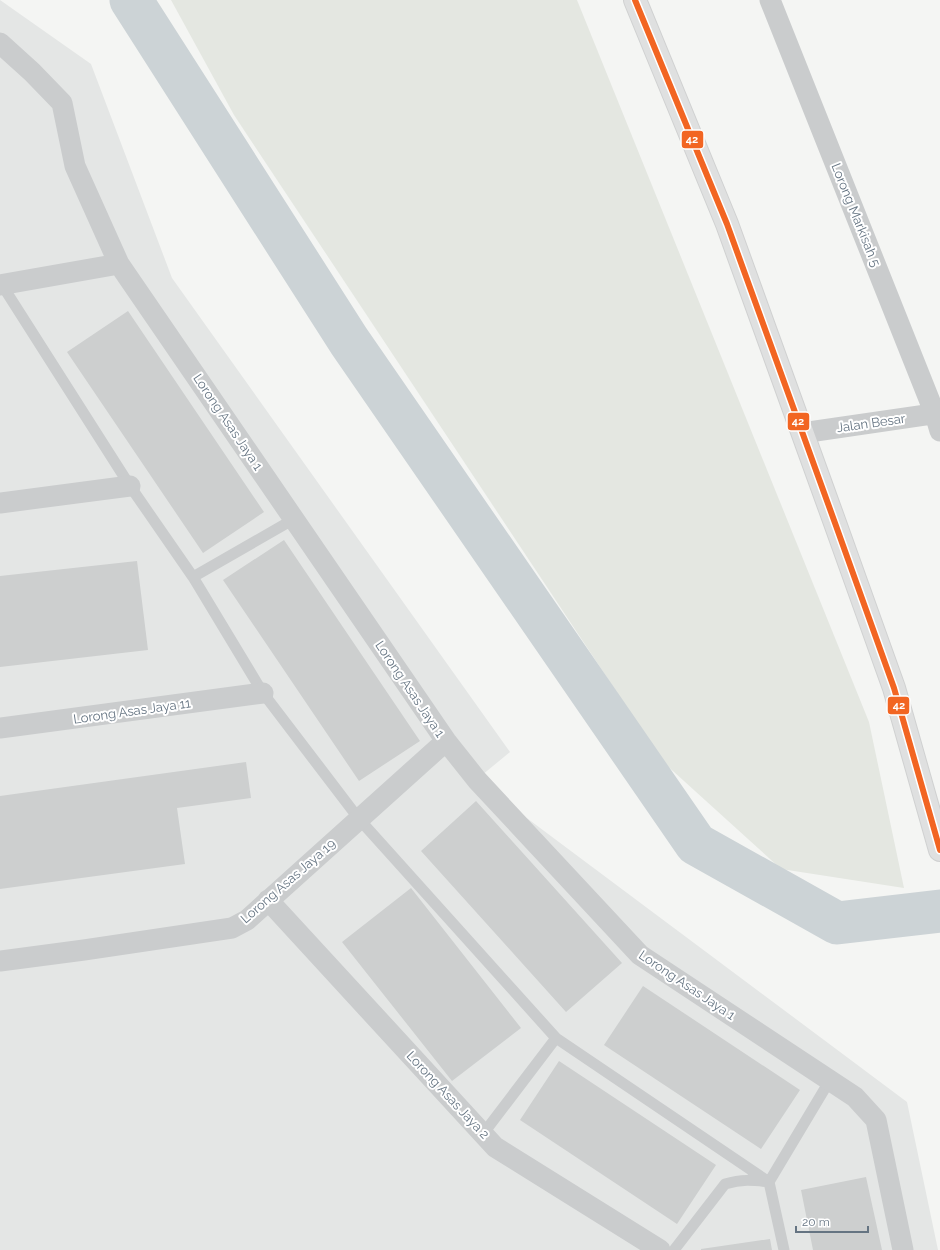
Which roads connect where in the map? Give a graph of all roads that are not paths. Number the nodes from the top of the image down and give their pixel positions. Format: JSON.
{"nodes":[{"id":1,"x":635,"y":0,"type":"edge"},
{"id":2,"x":770,"y":0,"type":"edge"},
{"id":3,"x":0,"y":43,"type":"edge"},
{"id":4,"x":119,"y":264,"type":"junction"},
{"id":5,"x":1,"y":285,"type":"edge"},
{"id":6,"x":938,"y":419,"type":"edge"},
{"id":7,"x":802,"y":433,"type":"junction"},
{"id":8,"x":130,"y":486,"type":"junction"},
{"id":9,"x":0,"y":503,"type":"edge"},
{"id":10,"x":294,"y":519,"type":"junction"},
{"id":11,"x":193,"y":578,"type":"junction"},
{"id":12,"x":263,"y":693,"type":"junction"},
{"id":13,"x":0,"y":728,"type":"edge"},
{"id":14,"x":446,"y":741,"type":"junction"},
{"id":15,"x":359,"y":819,"type":"junction"},
{"id":16,"x":940,"y":850,"type":"edge"},
{"id":17,"x":268,"y":900,"type":"junction"},
{"id":18,"x":0,"y":960,"type":"edge"},
{"id":19,"x":556,"y":1038,"type":"junction"},
{"id":20,"x":830,"y":1080,"type":"junction"},
{"id":21,"x":483,"y":1134,"type":"junction"},
{"id":22,"x":769,"y":1182,"type":"junction"},
{"id":23,"x":660,"y":1250,"type":"edge"},
{"id":24,"x":674,"y":1250,"type":"edge"},
{"id":25,"x":784,"y":1250,"type":"edge"},
{"id":26,"x":903,"y":1250,"type":"edge"}],
"edges":[{"from":1,"to":7,"type":"highway"},
{"from":2,"to":6,"type":"street","name":"Lorong Markisah 5"},
{"from":3,"to":4,"type":"street","name":"Lorong Asas Jaya 1"},
{"from":4,"to":5,"type":"street"},
{"from":4,"to":10,"type":"street","name":"Lorong Asas Jaya 1"},
{"from":5,"to":8,"type":"lane"},
{"from":6,"to":7,"type":"street","name":"Jalan Besar"},
{"from":7,"to":16,"type":"highway"},
{"from":8,"to":9,"type":"street"},
{"from":8,"to":11,"type":"lane"},
{"from":10,"to":11,"type":"lane"},
{"from":10,"to":14,"type":"street","name":"Lorong Asas Jaya 1"},
{"from":11,"to":12,"type":"lane"},
{"from":12,"to":13,"type":"street","name":"Lorong Asas Jaya 11"},
{"from":12,"to":15,"type":"lane"},
{"from":14,"to":15,"type":"street","name":"Lorong Asas Jaya 19"},
{"from":14,"to":20,"type":"street","name":"Lorong Asas Jaya 1"},
{"from":15,"to":17,"type":"street","name":"Lorong Asas Jaya 19"},
{"from":15,"to":19,"type":"lane"},
{"from":17,"to":18,"type":"street","name":"Lorong Asas Jaya 19"},
{"from":17,"to":21,"type":"street","name":"Lorong Asas Jaya 2"},
{"from":19,"to":21,"type":"lane"},
{"from":19,"to":22,"type":"lane"},
{"from":20,"to":22,"type":"lane"},
{"from":20,"to":26,"type":"street","name":"Lorong Asas Jaya 1"},
{"from":21,"to":23,"type":"street","name":"Lorong Asas Jaya 2"},
{"from":22,"to":24,"type":"lane"},
{"from":22,"to":25,"type":"lane"}]}
